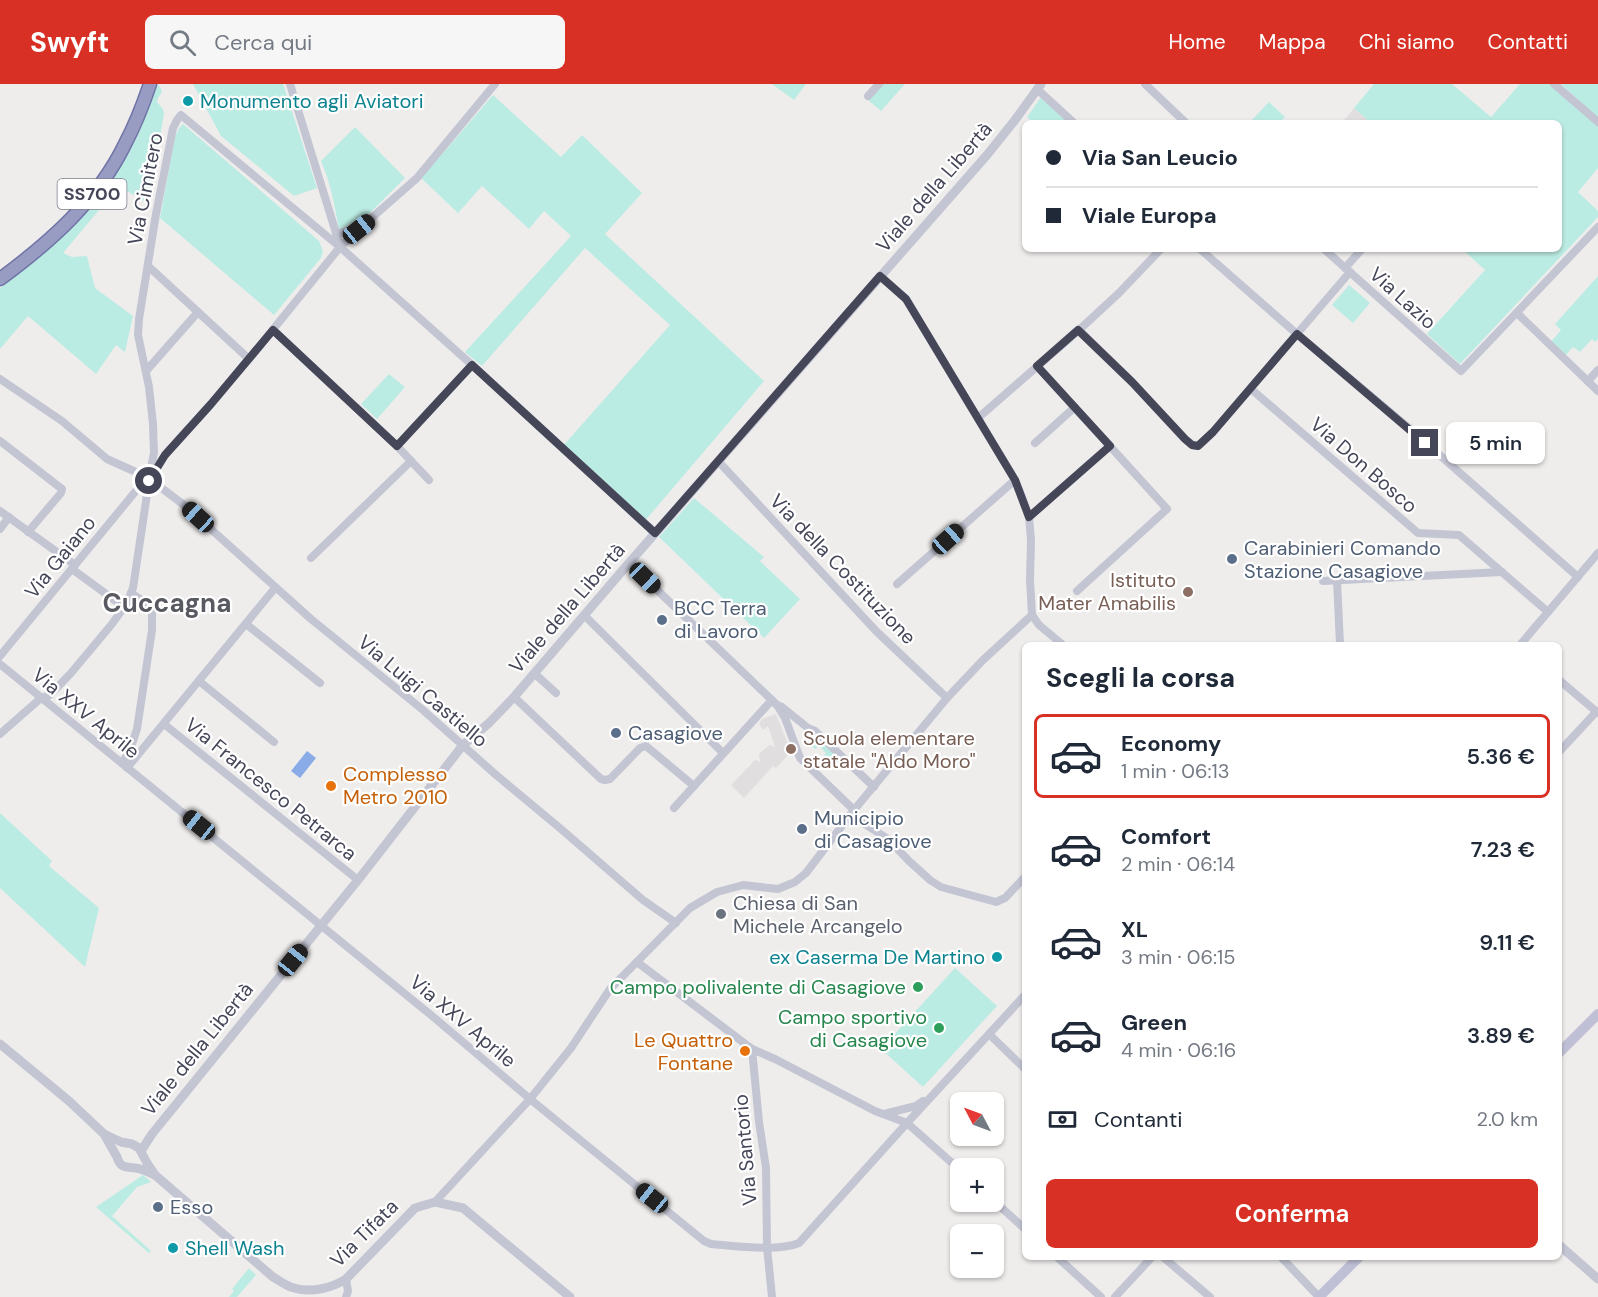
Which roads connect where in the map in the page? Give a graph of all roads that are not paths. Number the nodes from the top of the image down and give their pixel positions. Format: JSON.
{"nodes":[{"id":1,"x":150,"y":84,"type":"edge"},
{"id":2,"x":290,"y":84,"type":"edge"},
{"id":3,"x":495,"y":84,"type":"edge"},
{"id":4,"x":879,"y":84,"type":"edge"},
{"id":5,"x":1145,"y":84,"type":"edge"},
{"id":6,"x":1554,"y":84,"type":"edge"},
{"id":7,"x":1039,"y":87,"type":"edge"},
{"id":8,"x":868,"y":96,"type":"dead end"},
{"id":9,"x":1071,"y":120,"type":"edge"},
{"id":10,"x":1183,"y":120,"type":"edge"},
{"id":11,"x":1598,"y":123,"type":"edge"},
{"id":12,"x":1598,"y":227,"type":"edge"},
{"id":13,"x":359,"y":229,"type":"junction"},
{"id":14,"x":336,"y":234,"type":"junction"},
{"id":15,"x":340,"y":247,"type":"junction"},
{"id":16,"x":1158,"y":252,"type":"edge"},
{"id":17,"x":1203,"y":252,"type":"edge"},
{"id":18,"x":1327,"y":252,"type":"edge"},
{"id":19,"x":1360,"y":252,"type":"edge"},
{"id":20,"x":148,"y":266,"type":"junction"},
{"id":21,"x":1348,"y":270,"type":"junction"},
{"id":22,"x":880,"y":276,"type":"junction"},
{"id":23,"x":0,"y":279,"type":"edge"},
{"id":24,"x":198,"y":312,"type":"junction"},
{"id":25,"x":1517,"y":313,"type":"junction"},
{"id":26,"x":273,"y":330,"type":"junction"},
{"id":27,"x":1078,"y":330,"type":"junction"},
{"id":28,"x":1297,"y":334,"type":"junction"},
{"id":29,"x":249,"y":359,"type":"junction"},
{"id":30,"x":472,"y":365,"type":"junction"},
{"id":31,"x":1037,"y":366,"type":"junction"},
{"id":32,"x":1598,"y":370,"type":"edge"},
{"id":33,"x":146,"y":371,"type":"junction"},
{"id":34,"x":1588,"y":381,"type":"junction"},
{"id":35,"x":2,"y":383,"type":"edge"},
{"id":36,"x":1251,"y":389,"type":"junction"},
{"id":37,"x":1598,"y":391,"type":"edge"},
{"id":38,"x":1075,"y":407,"type":"junction"},
{"id":39,"x":978,"y":418,"type":"junction"},
{"id":40,"x":0,"y":441,"type":"edge"},
{"id":41,"x":1035,"y":443,"type":"dead end"},
{"id":42,"x":397,"y":446,"type":"junction"},
{"id":43,"x":1110,"y":446,"type":"junction"},
{"id":44,"x":411,"y":461,"type":"junction"},
{"id":45,"x":718,"y":461,"type":"junction"},
{"id":46,"x":149,"y":479,"type":"junction"},
{"id":47,"x":429,"y":480,"type":"dead end"},
{"id":48,"x":1015,"y":480,"type":"junction"},
{"id":49,"x":0,"y":511,"type":"edge"},
{"id":50,"x":9,"y":517,"type":"junction"},
{"id":51,"x":1029,"y":517,"type":"junction"},
{"id":52,"x":0,"y":529,"type":"edge"},
{"id":53,"x":28,"y":531,"type":"junction"},
{"id":54,"x":655,"y":533,"type":"junction"},
{"id":55,"x":1598,"y":553,"type":"edge"},
{"id":56,"x":311,"y":558,"type":"dead end"},
{"id":57,"x":629,"y":563,"type":"junction"},
{"id":58,"x":73,"y":567,"type":"junction"},
{"id":59,"x":1502,"y":572,"type":"junction"},
{"id":60,"x":1578,"y":578,"type":"junction"},
{"id":61,"x":1336,"y":580,"type":"junction"},
{"id":62,"x":1323,"y":581,"type":"dead end"},
{"id":63,"x":897,"y":584,"type":"dead end"},
{"id":64,"x":275,"y":588,"type":"junction"},
{"id":65,"x":1077,"y":591,"type":"dead end"},
{"id":66,"x":131,"y":593,"type":"junction"},
{"id":67,"x":124,"y":607,"type":"junction"},
{"id":68,"x":1548,"y":612,"type":"junction"},
{"id":69,"x":584,"y":615,"type":"junction"},
{"id":70,"x":1032,"y":615,"type":"junction"},
{"id":71,"x":246,"y":624,"type":"junction"},
{"id":72,"x":1059,"y":642,"type":"edge"},
{"id":73,"x":1340,"y":642,"type":"edge"},
{"id":74,"x":1523,"y":642,"type":"edge"},
{"id":75,"x":0,"y":656,"type":"edge"},
{"id":76,"x":0,"y":664,"type":"edge"},
{"id":77,"x":534,"y":673,"type":"junction"},
{"id":78,"x":199,"y":681,"type":"junction"},
{"id":79,"x":320,"y":683,"type":"dead end"},
{"id":80,"x":1562,"y":683,"type":"edge"},
{"id":81,"x":556,"y":693,"type":"dead end"},
{"id":82,"x":514,"y":697,"type":"junction"},
{"id":83,"x":41,"y":698,"type":"junction"},
{"id":84,"x":947,"y":698,"type":"junction"},
{"id":85,"x":774,"y":703,"type":"junction"},
{"id":86,"x":1597,"y":712,"type":"edge"},
{"id":87,"x":164,"y":724,"type":"junction"},
{"id":88,"x":0,"y":734,"type":"edge"},
{"id":89,"x":274,"y":742,"type":"dead end"},
{"id":90,"x":463,"y":745,"type":"junction"},
{"id":91,"x":1562,"y":749,"type":"edge"},
{"id":92,"x":723,"y":753,"type":"junction"},
{"id":93,"x":125,"y":766,"type":"junction"},
{"id":94,"x":694,"y":786,"type":"junction"},
{"id":95,"x":874,"y":787,"type":"junction"},
{"id":96,"x":674,"y":808,"type":"dead end"},
{"id":97,"x":855,"y":810,"type":"junction"},
{"id":98,"x":846,"y":822,"type":"junction"},
{"id":99,"x":358,"y":880,"type":"junction"},
{"id":100,"x":1022,"y":880,"type":"edge"},
{"id":101,"x":676,"y":923,"type":"junction"},
{"id":102,"x":321,"y":926,"type":"junction"},
{"id":103,"x":637,"y":962,"type":"junction"},
{"id":104,"x":1022,"y":998,"type":"edge"},
{"id":105,"x":1598,"y":1014,"type":"edge"},
{"id":106,"x":989,"y":1034,"type":"junction"},
{"id":107,"x":0,"y":1044,"type":"edge"},
{"id":108,"x":752,"y":1049,"type":"junction"},
{"id":109,"x":1562,"y":1050,"type":"edge"},
{"id":110,"x":1022,"y":1066,"type":"edge"},
{"id":111,"x":934,"y":1093,"type":"junction"},
{"id":112,"x":530,"y":1099,"type":"junction"},
{"id":113,"x":883,"y":1114,"type":"junction"},
{"id":114,"x":907,"y":1123,"type":"junction"},
{"id":115,"x":104,"y":1134,"type":"junction"},
{"id":116,"x":152,"y":1134,"type":"junction"},
{"id":117,"x":130,"y":1144,"type":"junction"},
{"id":118,"x":142,"y":1153,"type":"junction"},
{"id":119,"x":117,"y":1157,"type":"junction"},
{"id":120,"x":950,"y":1161,"type":"edge"},
{"id":121,"x":134,"y":1168,"type":"junction"},
{"id":122,"x":155,"y":1175,"type":"junction"},
{"id":123,"x":435,"y":1202,"type":"junction"},
{"id":124,"x":1004,"y":1210,"type":"edge"},
{"id":125,"x":1022,"y":1226,"type":"edge"},
{"id":126,"x":767,"y":1247,"type":"junction"},
{"id":127,"x":1562,"y":1248,"type":"edge"},
{"id":128,"x":1060,"y":1260,"type":"edge"},
{"id":129,"x":1149,"y":1260,"type":"edge"},
{"id":130,"x":1167,"y":1260,"type":"edge"},
{"id":131,"x":1284,"y":1260,"type":"edge"},
{"id":132,"x":1356,"y":1260,"type":"edge"},
{"id":133,"x":1598,"y":1279,"type":"edge"},
{"id":134,"x":346,"y":1280,"type":"junction"},
{"id":135,"x":346,"y":1297,"type":"edge"},
{"id":136,"x":570,"y":1297,"type":"edge"},
{"id":137,"x":772,"y":1297,"type":"edge"},
{"id":138,"x":1101,"y":1297,"type":"edge"},
{"id":139,"x":1115,"y":1297,"type":"edge"},
{"id":140,"x":1209,"y":1297,"type":"edge"},
{"id":141,"x":1319,"y":1297,"type":"edge"}],
"edges":[{"from":1,"to":23,"type":"highway","number":"SS700"},
{"from":2,"to":14,"type":"street"},
{"from":3,"to":13,"type":"street","name":"Via Gaiano"},
{"from":4,"to":8,"type":"street"},
{"from":5,"to":10,"type":"street"},
{"from":6,"to":11,"type":"street"},
{"from":7,"to":9,"type":"street"},
{"from":7,"to":22,"type":"street","name":"Viale della Libertà"},
{"from":12,"to":25,"type":"street"},
{"from":13,"to":14,"type":"street"},
{"from":13,"to":15,"type":"street","name":"Via Gaiano"},
{"from":14,"to":15,"type":"street"},
{"from":15,"to":20,"type":"street","name":"Via Cimitero"},
{"from":15,"to":26,"type":"street","name":"Via Gaiano"},
{"from":15,"to":30,"type":"street"},
{"from":16,"to":27,"type":"street"},
{"from":17,"to":28,"type":"street"},
{"from":18,"to":21,"type":"street","name":"Via Lazio"},
{"from":19,"to":21,"type":"street"},
{"from":20,"to":24,"type":"street"},
{"from":20,"to":33,"type":"street","name":"Via Cimitero"},
{"from":21,"to":25,"type":"street","name":"Via Lazio"},
{"from":21,"to":28,"type":"street"},
{"from":22,"to":39,"type":"street"},
{"from":22,"to":45,"type":"street","name":"Viale della Libertà"},
{"from":24,"to":29,"type":"street"},
{"from":24,"to":33,"type":"street"},
{"from":25,"to":34,"type":"street"},
{"from":26,"to":29,"type":"street","name":"Via Gaiano"},
{"from":26,"to":42,"type":"street"},
{"from":27,"to":31,"type":"street"},
{"from":27,"to":36,"type":"street"},
{"from":28,"to":36,"type":"street"},
{"from":28,"to":60,"type":"street"},
{"from":29,"to":46,"type":"street","name":"Via Gaiano"},
{"from":30,"to":42,"type":"street"},
{"from":30,"to":54,"type":"street"},
{"from":31,"to":38,"type":"street"},
{"from":31,"to":39,"type":"street"},
{"from":32,"to":34,"type":"street"},
{"from":33,"to":46,"type":"street","name":"Via Cimitero"},
{"from":34,"to":37,"type":"street"},
{"from":35,"to":46,"type":"street","name":"Via Luigi Castiello"},
{"from":36,"to":59,"type":"street","name":"Via Don Bosco"},
{"from":38,"to":41,"type":"street"},
{"from":38,"to":43,"type":"street"},
{"from":39,"to":48,"type":"street"},
{"from":40,"to":53,"type":"street"},
{"from":42,"to":44,"type":"street"},
{"from":43,"to":51,"type":"street"},
{"from":43,"to":65,"type":"street"},
{"from":44,"to":47,"type":"street"},
{"from":44,"to":56,"type":"street"},
{"from":45,"to":54,"type":"street","name":"Viale della Libertà"},
{"from":45,"to":84,"type":"street","name":"Via della Costituzione"},
{"from":46,"to":58,"type":"street","name":"Via Gaiano"},
{"from":46,"to":64,"type":"street","name":"Via Luigi Castiello"},
{"from":46,"to":66,"type":"street","name":"Via Cimitero"},
{"from":48,"to":51,"type":"street"},
{"from":48,"to":63,"type":"street"},
{"from":49,"to":50,"type":"street"},
{"from":50,"to":52,"type":"street"},
{"from":50,"to":53,"type":"street"},
{"from":51,"to":70,"type":"street"},
{"from":53,"to":58,"type":"street"},
{"from":54,"to":57,"type":"street","name":"Viale della Libertà"},
{"from":55,"to":60,"type":"street"},
{"from":57,"to":69,"type":"street","name":"Viale della Libertà"},
{"from":57,"to":85,"type":"street"},
{"from":58,"to":67,"type":"street"},
{"from":58,"to":75,"type":"street","name":"Via Gaiano"},
{"from":59,"to":61,"type":"street"},
{"from":59,"to":68,"type":"street","name":"Via Don Bosco"},
{"from":60,"to":68,"type":"street"},
{"from":61,"to":62,"type":"street"},
{"from":61,"to":73,"type":"street"},
{"from":64,"to":71,"type":"street"},
{"from":64,"to":90,"type":"street","name":"Via Luigi Castiello"},
{"from":66,"to":67,"type":"street","name":"Via Cimitero"},
{"from":66,"to":93,"type":"street"},
{"from":67,"to":83,"type":"street","name":"Via Cimitero"},
{"from":68,"to":74,"type":"street"},
{"from":69,"to":77,"type":"street","name":"Viale della Libertà"},
{"from":69,"to":92,"type":"street"},
{"from":70,"to":72,"type":"street"},
{"from":70,"to":84,"type":"street"},
{"from":71,"to":78,"type":"street"},
{"from":71,"to":79,"type":"street"},
{"from":76,"to":83,"type":"street","name":"Via XXV Aprile"},
{"from":77,"to":81,"type":"street"},
{"from":77,"to":82,"type":"street","name":"Viale della Libertà"},
{"from":78,"to":87,"type":"street"},
{"from":78,"to":89,"type":"street"},
{"from":80,"to":86,"type":"street"},
{"from":82,"to":90,"type":"street","name":"Viale della Libertà"},
{"from":82,"to":94,"type":"street"},
{"from":83,"to":88,"type":"street","name":"Via Cimitero"},
{"from":83,"to":93,"type":"street","name":"Via XXV Aprile"},
{"from":84,"to":95,"type":"street"},
{"from":85,"to":92,"type":"street"},
{"from":85,"to":95,"type":"street"},
{"from":85,"to":97,"type":"street"},
{"from":86,"to":91,"type":"street"},
{"from":87,"to":93,"type":"street"},
{"from":87,"to":99,"type":"street","name":"Via Francesco Petrarca"},
{"from":90,"to":99,"type":"street","name":"Viale della Libertà"},
{"from":90,"to":101,"type":"street","name":"Via Luigi Castiello"},
{"from":92,"to":94,"type":"street"},
{"from":93,"to":102,"type":"street","name":"Via XXV Aprile"},
{"from":94,"to":96,"type":"street"},
{"from":95,"to":97,"type":"street"},
{"from":97,"to":98,"type":"street"},
{"from":98,"to":100,"type":"street"},
{"from":98,"to":101,"type":"street"},
{"from":99,"to":102,"type":"street","name":"Viale della Libertà"},
{"from":101,"to":103,"type":"street"},
{"from":102,"to":112,"type":"street","name":"Via XXV Aprile"},
{"from":102,"to":116,"type":"street","name":"Viale della Libertà"},
{"from":103,"to":108,"type":"street"},
{"from":103,"to":112,"type":"street"},
{"from":104,"to":106,"type":"street","name":"Via XXV Aprile"},
{"from":105,"to":109,"type":"main road"},
{"from":106,"to":110,"type":"street"},
{"from":106,"to":111,"type":"street","name":"Via XXV Aprile"},
{"from":107,"to":115,"type":"street","name":"Via Tifata"},
{"from":108,"to":113,"type":"street"},
{"from":108,"to":126,"type":"street","name":"Via Santorio"},
{"from":111,"to":113,"type":"street"},
{"from":111,"to":114,"type":"street","name":"Via XXV Aprile"},
{"from":112,"to":123,"type":"street"},
{"from":112,"to":126,"type":"street","name":"Via XXV Aprile"},
{"from":113,"to":114,"type":"street"},
{"from":114,"to":120,"type":"street"},
{"from":114,"to":126,"type":"street","name":"Via XXV Aprile"},
{"from":115,"to":117,"type":"street","name":"Via Tifata"},
{"from":115,"to":119,"type":"street","name":"Via Tifata"},
{"from":116,"to":117,"type":"street","name":"Viale della Libertà"},
{"from":116,"to":118,"type":"street","name":"Viale della Libertà"},
{"from":117,"to":118,"type":"street","name":"Via Tifata"},
{"from":117,"to":119,"type":"street"},
{"from":118,"to":121,"type":"street"},
{"from":118,"to":122,"type":"street","name":"Via Tifata"},
{"from":119,"to":121,"type":"street","name":"Via Tifata"},
{"from":121,"to":122,"type":"street","name":"Via Tifata"},
{"from":122,"to":134,"type":"street","name":"Via Tifata"},
{"from":123,"to":134,"type":"street","name":"Via Tifata"},
{"from":123,"to":136,"type":"street"},
{"from":124,"to":125,"type":"street"},
{"from":126,"to":137,"type":"street","name":"Via Santorio"},
{"from":127,"to":133,"type":"street"},
{"from":128,"to":138,"type":"street"},
{"from":129,"to":139,"type":"street"},
{"from":130,"to":140,"type":"street"},
{"from":131,"to":141,"type":"street"},
{"from":132,"to":141,"type":"main road"},
{"from":134,"to":135,"type":"street"}]}
